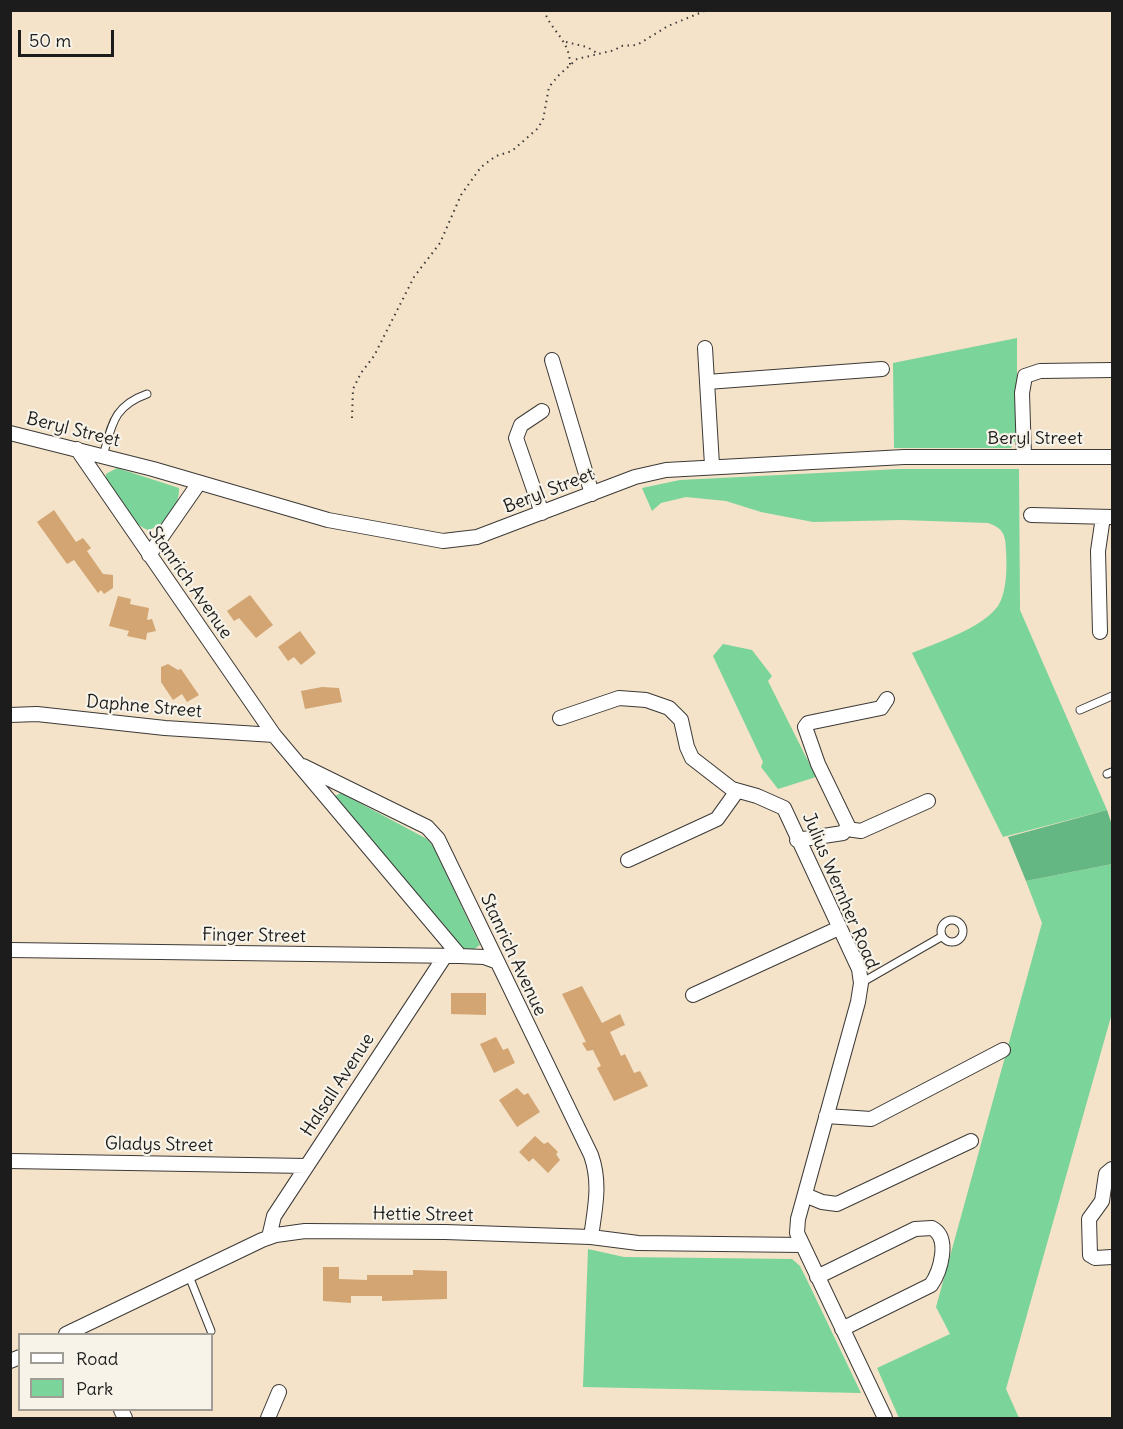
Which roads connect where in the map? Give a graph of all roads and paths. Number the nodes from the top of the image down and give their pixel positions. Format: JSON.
{"nodes":[{"id":1,"x":544,"y":10,"type":"edge"},
{"id":2,"x":707,"y":10,"type":"edge"},
{"id":3,"x":566,"y":42,"type":"junction"},
{"id":4,"x":597,"y":53,"type":"junction"},
{"id":5,"x":570,"y":67,"type":"junction"},
{"id":6,"x":705,"y":348,"type":"dead end"},
{"id":7,"x":552,"y":360,"type":"dead end"},
{"id":8,"x":882,"y":369,"type":"dead end"},
{"id":9,"x":1113,"y":370,"type":"edge"},
{"id":10,"x":706,"y":382,"type":"junction"},
{"id":11,"x":147,"y":394,"type":"dead end"},
{"id":12,"x":542,"y":411,"type":"dead end"},
{"id":13,"x":352,"y":418,"type":"dead end"},
{"id":14,"x":10,"y":433,"type":"edge"},
{"id":15,"x":77,"y":449,"type":"junction"},
{"id":16,"x":103,"y":456,"type":"junction"},
{"id":17,"x":1024,"y":456,"type":"junction"},
{"id":18,"x":1113,"y":457,"type":"edge"},
{"id":19,"x":712,"y":465,"type":"junction"},
{"id":20,"x":199,"y":483,"type":"junction"},
{"id":21,"x":592,"y":494,"type":"junction"},
{"id":22,"x":542,"y":513,"type":"junction"},
{"id":23,"x":1031,"y":515,"type":"dead end"},
{"id":24,"x":1108,"y":517,"type":"edge"},
{"id":25,"x":149,"y":555,"type":"junction"},
{"id":26,"x":1100,"y":632,"type":"dead end"},
{"id":27,"x":1113,"y":696,"type":"edge"},
{"id":28,"x":887,"y":699,"type":"dead end"},
{"id":29,"x":1080,"y":710,"type":"dead end"},
{"id":30,"x":10,"y":715,"type":"edge"},
{"id":31,"x":560,"y":718,"type":"dead end"},
{"id":32,"x":274,"y":735,"type":"junction"},
{"id":33,"x":298,"y":764,"type":"junction"},
{"id":34,"x":738,"y":791,"type":"junction"},
{"id":35,"x":928,"y":801,"type":"dead end"},
{"id":36,"x":847,"y":829,"type":"junction"},
{"id":37,"x":797,"y":840,"type":"junction"},
{"id":38,"x":628,"y":860,"type":"dead end"},
{"id":39,"x":839,"y":928,"type":"junction"},
{"id":40,"x":941,"y":937,"type":"dead end"},
{"id":41,"x":10,"y":950,"type":"edge"},
{"id":42,"x":445,"y":956,"type":"junction"},
{"id":43,"x":460,"y":956,"type":"junction"},
{"id":44,"x":495,"y":962,"type":"junction"},
{"id":45,"x":861,"y":983,"type":"junction"},
{"id":46,"x":693,"y":995,"type":"dead end"},
{"id":47,"x":1003,"y":1050,"type":"dead end"},
{"id":48,"x":826,"y":1116,"type":"junction"},
{"id":49,"x":971,"y":1141,"type":"dead end"},
{"id":50,"x":10,"y":1161,"type":"edge"},
{"id":51,"x":307,"y":1166,"type":"junction"},
{"id":52,"x":1113,"y":1169,"type":"edge"},
{"id":53,"x":805,"y":1195,"type":"junction"},
{"id":54,"x":269,"y":1237,"type":"junction"},
{"id":55,"x":591,"y":1237,"type":"junction"},
{"id":56,"x":802,"y":1245,"type":"junction"},
{"id":57,"x":1113,"y":1257,"type":"edge"},
{"id":58,"x":189,"y":1276,"type":"junction"},
{"id":59,"x":817,"y":1277,"type":"junction"},
{"id":60,"x":842,"y":1329,"type":"junction"},
{"id":61,"x":83,"y":1331,"type":"edge"},
{"id":62,"x":212,"y":1331,"type":"dead end"},
{"id":63,"x":279,"y":1392,"type":"dead end"},
{"id":64,"x":268,"y":1419,"type":"edge"},
{"id":65,"x":885,"y":1419,"type":"edge"}],
"edges":[{"from":1,"to":3,"type":"path"},
{"from":2,"to":4,"type":"path"},
{"from":3,"to":4,"type":"path"},
{"from":3,"to":5,"type":"path"},
{"from":4,"to":5,"type":"path"},
{"from":5,"to":13,"type":"path"},
{"from":6,"to":10,"type":"street"},
{"from":7,"to":21,"type":"street"},
{"from":8,"to":10,"type":"street"},
{"from":9,"to":17,"type":"street"},
{"from":10,"to":19,"type":"street"},
{"from":11,"to":16,"type":"lane"},
{"from":12,"to":22,"type":"street"},
{"from":14,"to":15,"type":"street","name":"Beryl Street"},
{"from":15,"to":16,"type":"street","name":"Beryl Street"},
{"from":15,"to":25,"type":"street","name":"Stanrich Avenue"},
{"from":16,"to":20,"type":"street","name":"Beryl Street"},
{"from":17,"to":18,"type":"street","name":"Beryl Street"},
{"from":17,"to":19,"type":"street","name":"Beryl Street"},
{"from":19,"to":21,"type":"street","name":"Beryl Street"},
{"from":20,"to":22,"type":"street","name":"Beryl Street"},
{"from":20,"to":25,"type":"street"},
{"from":21,"to":22,"type":"street","name":"Beryl Street"},
{"from":23,"to":24,"type":"street"},
{"from":24,"to":26,"type":"street"},
{"from":25,"to":32,"type":"street","name":"Stanrich Avenue"},
{"from":27,"to":29,"type":"lane"},
{"from":28,"to":36,"type":"street"},
{"from":30,"to":32,"type":"street","name":"Daphne Street"},
{"from":31,"to":34,"type":"street","name":"Julius Wernher Road"},
{"from":32,"to":33,"type":"street","name":"Stanrich Avenue"},
{"from":33,"to":43,"type":"street","name":"Stanrich Avenue"},
{"from":33,"to":44,"type":"street","name":"Stanrich Avenue"},
{"from":34,"to":37,"type":"street","name":"Julius Wernher Road"},
{"from":34,"to":38,"type":"street"},
{"from":35,"to":36,"type":"street"},
{"from":36,"to":37,"type":"street"},
{"from":37,"to":39,"type":"street","name":"Julius Wernher Road"},
{"from":39,"to":45,"type":"street","name":"Julius Wernher Road"},
{"from":39,"to":46,"type":"street"},
{"from":40,"to":45,"type":"lane"},
{"from":41,"to":42,"type":"street","name":"Finger Street"},
{"from":42,"to":43,"type":"street","name":"Finger Street"},
{"from":42,"to":51,"type":"street","name":"Halsall Avenue"},
{"from":43,"to":44,"type":"street","name":"Finger Street"},
{"from":44,"to":55,"type":"street","name":"Stanrich Avenue"},
{"from":45,"to":48,"type":"street","name":"Julius Wernher Road"},
{"from":47,"to":48,"type":"street"},
{"from":48,"to":53,"type":"street","name":"Julius Wernher Road"},
{"from":49,"to":53,"type":"street"},
{"from":50,"to":51,"type":"street","name":"Gladys Street"},
{"from":51,"to":54,"type":"street","name":"Halsall Avenue"},
{"from":52,"to":57,"type":"street"},
{"from":53,"to":56,"type":"street","name":"Julius Wernher Road"},
{"from":54,"to":55,"type":"street","name":"Hettie Street"},
{"from":54,"to":58,"type":"street","name":"Hettie Street"},
{"from":55,"to":56,"type":"street","name":"Hettie Street"},
{"from":56,"to":59,"type":"street","name":"Julius Wernher Road"},
{"from":58,"to":61,"type":"street","name":"Hettie Street"},
{"from":58,"to":62,"type":"lane"},
{"from":59,"to":60,"type":"street","name":"Julius Wernher Road"},
{"from":59,"to":60,"type":"street"},
{"from":60,"to":65,"type":"street","name":"Julius Wernher Road"},
{"from":63,"to":64,"type":"street"}]}
